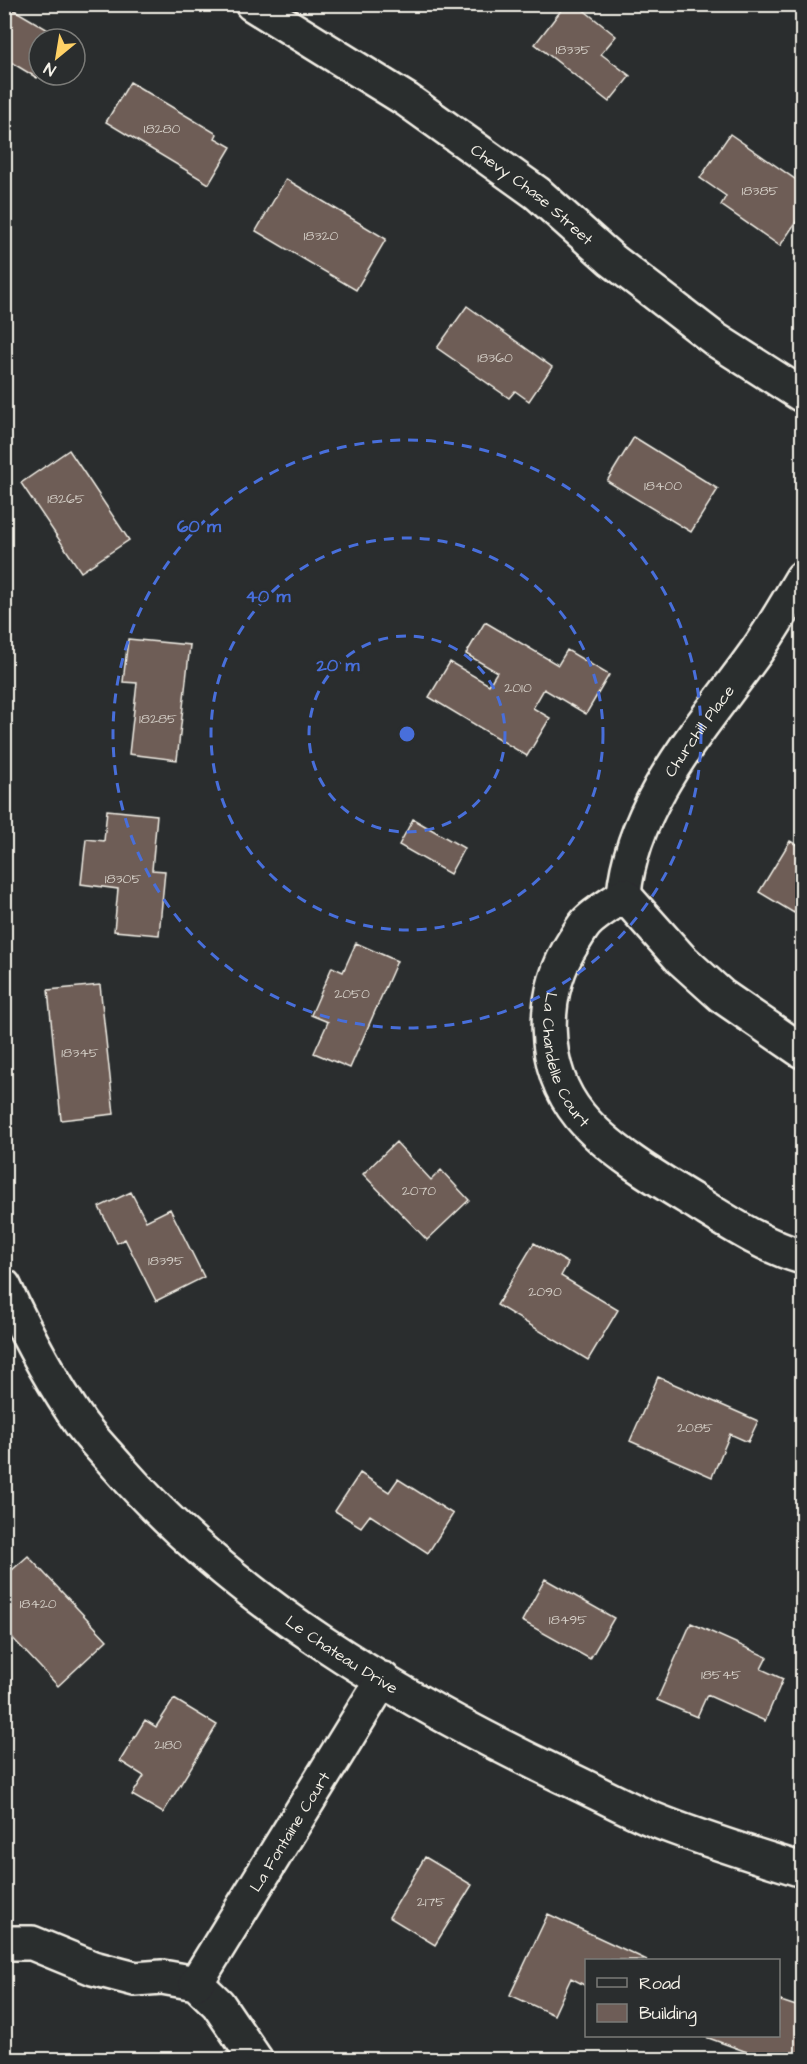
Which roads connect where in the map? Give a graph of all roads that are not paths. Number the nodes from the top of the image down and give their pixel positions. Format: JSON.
{"nodes":[{"id":1,"x":252,"y":4,"type":"edge"},
{"id":2,"x":802,"y":394,"type":"edge"},
{"id":3,"x":802,"y":578,"type":"edge"},
{"id":4,"x":624,"y":895,"type":"junction"},
{"id":5,"x":802,"y":1051,"type":"edge"},
{"id":6,"x":802,"y":1257,"type":"edge"},
{"id":7,"x":4,"y":1286,"type":"edge"},
{"id":8,"x":383,"y":1679,"type":"junction"},
{"id":9,"x":802,"y":1870,"type":"edge"},
{"id":10,"x":4,"y":1943,"type":"edge"},
{"id":11,"x":196,"y":1983,"type":"junction"},
{"id":12,"x":256,"y":2060,"type":"edge"}],
"edges":[{"from":1,"to":2,"type":"street","name":"Chevy Chase Street"},
{"from":3,"to":4,"type":"street","name":"Churchill Place"},
{"from":4,"to":5,"type":"street"},
{"from":4,"to":6,"type":"street","name":"La Chandelle Court"},
{"from":7,"to":8,"type":"street","name":"Le Chateau Drive"},
{"from":8,"to":9,"type":"street","name":"Le Chateau Drive"},
{"from":8,"to":11,"type":"street","name":"La Fontaine Court"},
{"from":10,"to":11,"type":"street"},
{"from":11,"to":12,"type":"street"}]}
